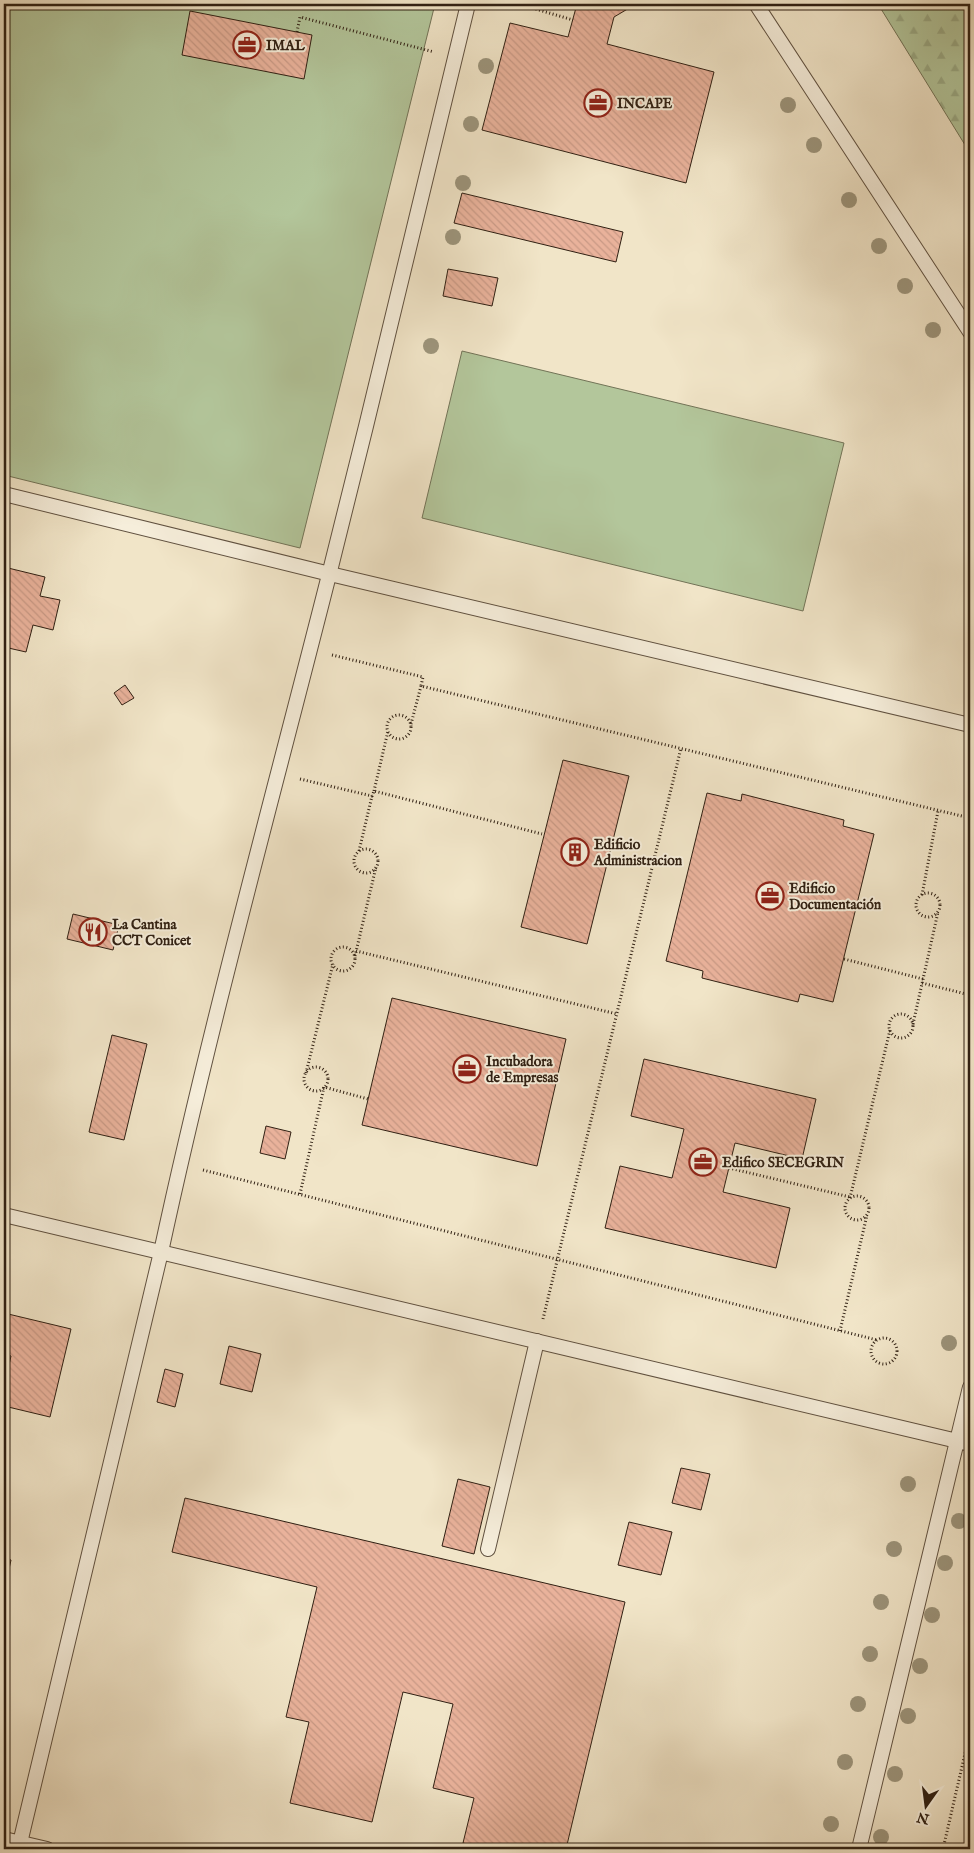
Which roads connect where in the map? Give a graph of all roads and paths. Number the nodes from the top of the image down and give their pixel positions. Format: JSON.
{"nodes":[{"id":1,"x":468,"y":4,"type":"edge"},
{"id":2,"x":520,"y":4,"type":"edge"},
{"id":3,"x":756,"y":4,"type":"edge"},
{"id":4,"x":572,"y":20,"type":"dead end"},
{"id":5,"x":297,"y":32,"type":"dead end"},
{"id":6,"x":435,"y":52,"type":"dead end"},
{"id":7,"x":970,"y":332,"type":"edge"},
{"id":8,"x":4,"y":494,"type":"edge"},
{"id":9,"x":330,"y":574,"type":"junction"},
{"id":10,"x":310,"y":650,"type":"junction"},
{"id":11,"x":421,"y":686,"type":"junction"},
{"id":12,"x":411,"y":725,"type":"junction"},
{"id":13,"x":970,"y":725,"type":"edge"},
{"id":14,"x":388,"y":730,"type":"junction"},
{"id":15,"x":682,"y":748,"type":"junction"},
{"id":16,"x":278,"y":773,"type":"junction"},
{"id":17,"x":374,"y":791,"type":"junction"},
{"id":18,"x":372,"y":796,"type":"junction"},
{"id":19,"x":938,"y":811,"type":"junction"},
{"id":20,"x":970,"y":818,"type":"edge"},
{"id":21,"x":542,"y":834,"type":"dead end"},
{"id":22,"x":359,"y":852,"type":"junction"},
{"id":23,"x":376,"y":867,"type":"junction"},
{"id":24,"x":922,"y":896,"type":"junction"},
{"id":25,"x":938,"y":912,"type":"junction"},
{"id":26,"x":356,"y":951,"type":"junction"},
{"id":27,"x":355,"y":956,"type":"junction"},
{"id":28,"x":844,"y":959,"type":"dead end"},
{"id":29,"x":333,"y":964,"type":"junction"},
{"id":30,"x":923,"y":981,"type":"junction"},
{"id":31,"x":970,"y":995,"type":"edge"},
{"id":32,"x":616,"y":1014,"type":"junction"},
{"id":33,"x":913,"y":1024,"type":"junction"},
{"id":34,"x":890,"y":1030,"type":"junction"},
{"id":35,"x":306,"y":1073,"type":"junction"},
{"id":36,"x":324,"y":1087,"type":"junction"},
{"id":37,"x":368,"y":1099,"type":"dead end"},
{"id":38,"x":180,"y":1164,"type":"junction"},
{"id":39,"x":729,"y":1168,"type":"dead end"},
{"id":40,"x":300,"y":1194,"type":"junction"},
{"id":41,"x":850,"y":1198,"type":"junction"},
{"id":42,"x":4,"y":1215,"type":"edge"},
{"id":43,"x":868,"y":1215,"type":"junction"},
{"id":44,"x":161,"y":1252,"type":"junction"},
{"id":45,"x":557,"y":1259,"type":"junction"},
{"id":46,"x":840,"y":1331,"type":"junction"},
{"id":47,"x":877,"y":1340,"type":"junction"},
{"id":48,"x":537,"y":1342,"type":"junction"},
{"id":49,"x":970,"y":1386,"type":"edge"},
{"id":50,"x":964,"y":1442,"type":"edge"},
{"id":51,"x":488,"y":1549,"type":"dead end"},
{"id":52,"x":970,"y":1721,"type":"edge"},
{"id":53,"x":970,"y":1728,"type":"edge"},
{"id":54,"x":970,"y":1732,"type":"edge"},
{"id":55,"x":4,"y":1839,"type":"edge"},
{"id":56,"x":20,"y":1843,"type":"junction"},
{"id":57,"x":47,"y":1849,"type":"edge"},
{"id":58,"x":859,"y":1849,"type":"edge"},
{"id":59,"x":943,"y":1849,"type":"edge"}],
"edges":[{"from":1,"to":9,"type":"lane"},
{"from":2,"to":4,"type":"path"},
{"from":3,"to":7,"type":"lane"},
{"from":5,"to":6,"type":"path"},
{"from":8,"to":9,"type":"lane"},
{"from":9,"to":10,"type":"lane"},
{"from":9,"to":13,"type":"lane"},
{"from":10,"to":11,"type":"path"},
{"from":10,"to":16,"type":"lane"},
{"from":11,"to":12,"type":"path"},
{"from":11,"to":15,"type":"path"},
{"from":12,"to":14,"type":"path"},
{"from":12,"to":14,"type":"path"},
{"from":14,"to":17,"type":"path"},
{"from":15,"to":19,"type":"path"},
{"from":15,"to":32,"type":"path"},
{"from":16,"to":18,"type":"path"},
{"from":16,"to":38,"type":"lane"},
{"from":17,"to":18,"type":"path"},
{"from":17,"to":21,"type":"path"},
{"from":18,"to":22,"type":"path"},
{"from":19,"to":20,"type":"path"},
{"from":19,"to":24,"type":"path"},
{"from":22,"to":23,"type":"path"},
{"from":22,"to":23,"type":"path"},
{"from":23,"to":26,"type":"path"},
{"from":24,"to":25,"type":"path"},
{"from":24,"to":25,"type":"path"},
{"from":25,"to":30,"type":"path"},
{"from":26,"to":27,"type":"path"},
{"from":26,"to":32,"type":"path"},
{"from":27,"to":29,"type":"path"},
{"from":27,"to":29,"type":"path"},
{"from":28,"to":30,"type":"path"},
{"from":29,"to":35,"type":"path"},
{"from":30,"to":31,"type":"path"},
{"from":30,"to":33,"type":"path"},
{"from":32,"to":45,"type":"path"},
{"from":33,"to":34,"type":"path"},
{"from":33,"to":34,"type":"path"},
{"from":34,"to":41,"type":"path"},
{"from":35,"to":36,"type":"path"},
{"from":35,"to":36,"type":"path"},
{"from":36,"to":37,"type":"path"},
{"from":36,"to":40,"type":"path"},
{"from":38,"to":40,"type":"path"},
{"from":38,"to":44,"type":"lane"},
{"from":39,"to":41,"type":"path"},
{"from":40,"to":45,"type":"path"},
{"from":41,"to":43,"type":"path"},
{"from":41,"to":43,"type":"path"},
{"from":42,"to":44,"type":"lane"},
{"from":43,"to":46,"type":"path"},
{"from":44,"to":48,"type":"lane"},
{"from":44,"to":56,"type":"lane"},
{"from":45,"to":46,"type":"path"},
{"from":45,"to":48,"type":"path"},
{"from":46,"to":47,"type":"path"},
{"from":47,"to":47,"type":"path"},
{"from":48,"to":50,"type":"lane"},
{"from":48,"to":51,"type":"lane"},
{"from":49,"to":50,"type":"lane"},
{"from":50,"to":58,"type":"lane"},
{"from":52,"to":53,"type":"path"},
{"from":54,"to":59,"type":"path"},
{"from":55,"to":56,"type":"lane"},
{"from":56,"to":57,"type":"lane"}]}
